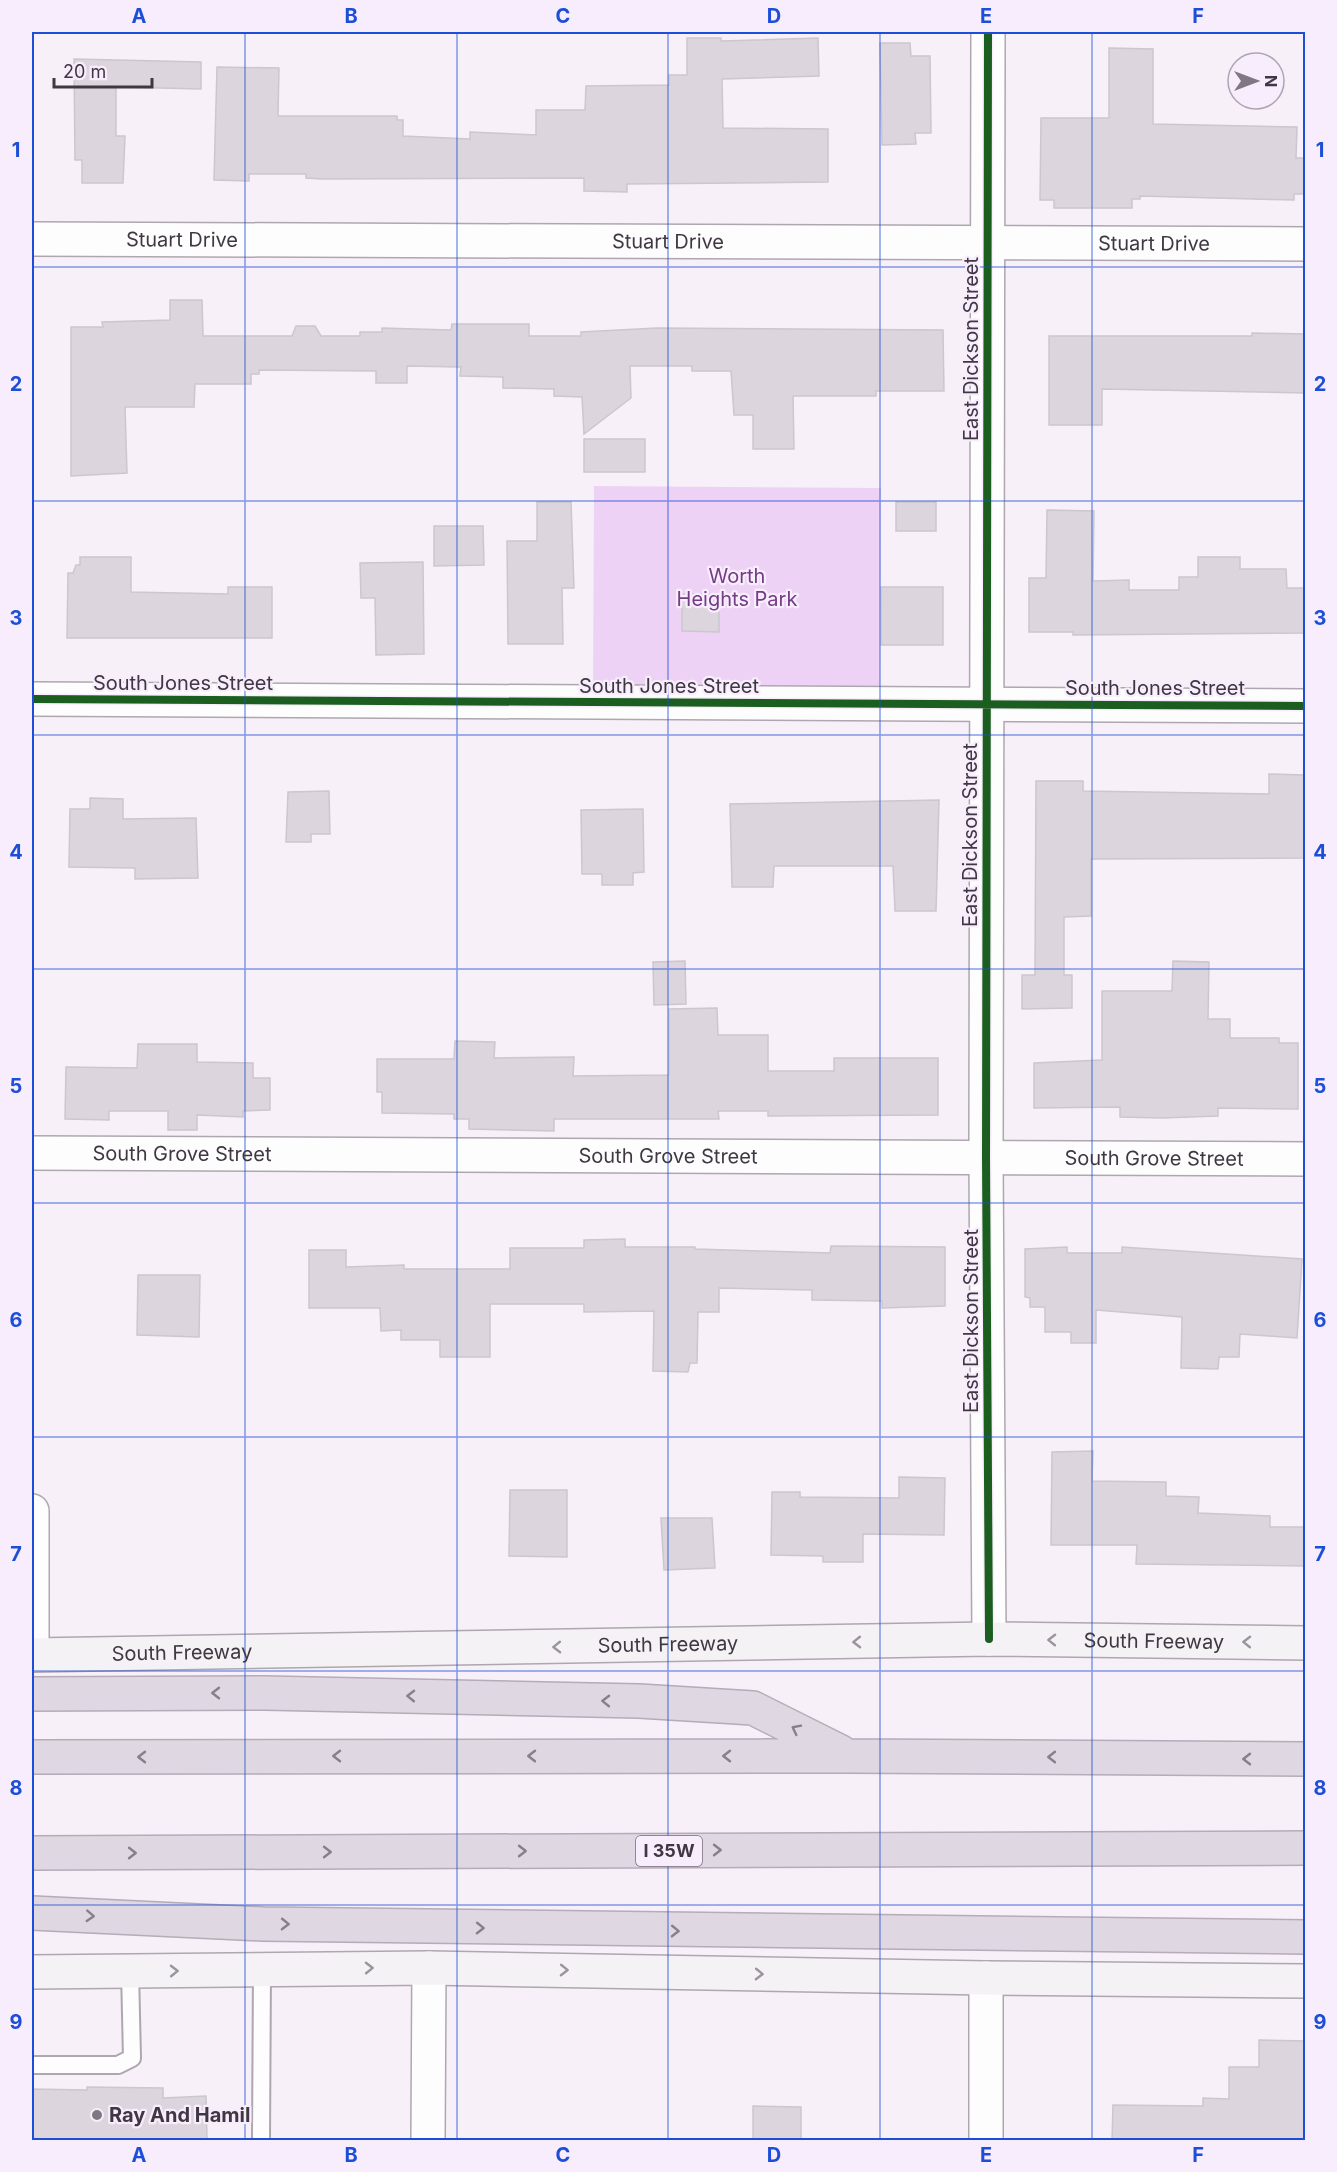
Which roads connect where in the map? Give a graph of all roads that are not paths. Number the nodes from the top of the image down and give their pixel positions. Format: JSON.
{"nodes":[{"id":1,"x":988,"y":32,"type":"edge"},
{"id":2,"x":32,"y":239,"type":"edge"},
{"id":3,"x":988,"y":243,"type":"junction"},
{"id":4,"x":1305,"y":244,"type":"edge"},
{"id":5,"x":32,"y":699,"type":"edge"},
{"id":6,"x":987,"y":704,"type":"junction"},
{"id":7,"x":1305,"y":706,"type":"edge"},
{"id":8,"x":32,"y":1153,"type":"edge"},
{"id":9,"x":986,"y":1157,"type":"junction"},
{"id":10,"x":1305,"y":1159,"type":"edge"},
{"id":11,"x":32,"y":1511,"type":"edge"},
{"id":12,"x":989,"y":1639,"type":"junction"},
{"id":13,"x":1305,"y":1643,"type":"edge"},
{"id":14,"x":32,"y":1655,"type":"edge"},
{"id":15,"x":32,"y":1694,"type":"edge"},
{"id":16,"x":848,"y":1756,"type":"junction"},
{"id":17,"x":32,"y":1757,"type":"edge"},
{"id":18,"x":1305,"y":1759,"type":"edge"},
{"id":19,"x":1305,"y":1848,"type":"edge"},
{"id":20,"x":32,"y":1853,"type":"edge"},
{"id":21,"x":32,"y":1913,"type":"edge"},
{"id":22,"x":1305,"y":1937,"type":"edge"},
{"id":23,"x":429,"y":1968,"type":"junction"},
{"id":24,"x":262,"y":1969,"type":"junction"},
{"id":25,"x":130,"y":1971,"type":"junction"},
{"id":26,"x":32,"y":1972,"type":"edge"},
{"id":27,"x":986,"y":1978,"type":"junction"},
{"id":28,"x":1305,"y":1981,"type":"edge"},
{"id":29,"x":32,"y":2065,"type":"edge"},
{"id":30,"x":261,"y":2140,"type":"edge"},
{"id":31,"x":428,"y":2140,"type":"edge"},
{"id":32,"x":986,"y":2140,"type":"edge"}],
"edges":[{"from":1,"to":3,"type":"street","name":"East Dickson Street"},
{"from":2,"to":3,"type":"street","name":"Stuart Drive"},
{"from":3,"to":4,"type":"street","name":"Stuart Drive"},
{"from":3,"to":6,"type":"street","name":"East Dickson Street"},
{"from":5,"to":6,"type":"street","name":"South Jones Street"},
{"from":6,"to":7,"type":"street","name":"South Jones Street"},
{"from":6,"to":9,"type":"street","name":"East Dickson Street"},
{"from":8,"to":9,"type":"street","name":"South Grove Street"},
{"from":9,"to":10,"type":"street","name":"South Grove Street"},
{"from":9,"to":12,"type":"street","name":"East Dickson Street"},
{"from":11,"to":14,"type":"street"},
{"from":13,"to":12,"type":"main road","name":"South Freeway","one_way":true},
{"from":12,"to":14,"type":"main road","name":"South Freeway","one_way":true},
{"from":16,"to":15,"type":"highway","one_way":true},
{"from":16,"to":17,"type":"highway","one_way":true},
{"from":18,"to":16,"type":"highway","one_way":true},
{"from":20,"to":19,"type":"highway","number":"I 35W","one_way":true},
{"from":21,"to":22,"type":"highway","one_way":true},
{"from":24,"to":23,"type":"main road","one_way":true},
{"from":23,"to":27,"type":"main road","one_way":true},
{"from":23,"to":31,"type":"street"},
{"from":25,"to":24,"type":"main road","one_way":true},
{"from":24,"to":30,"type":"lane"},
{"from":25,"to":26,"type":"main road"},
{"from":25,"to":29,"type":"lane"},
{"from":27,"to":28,"type":"main road"},
{"from":27,"to":32,"type":"street"}]}
